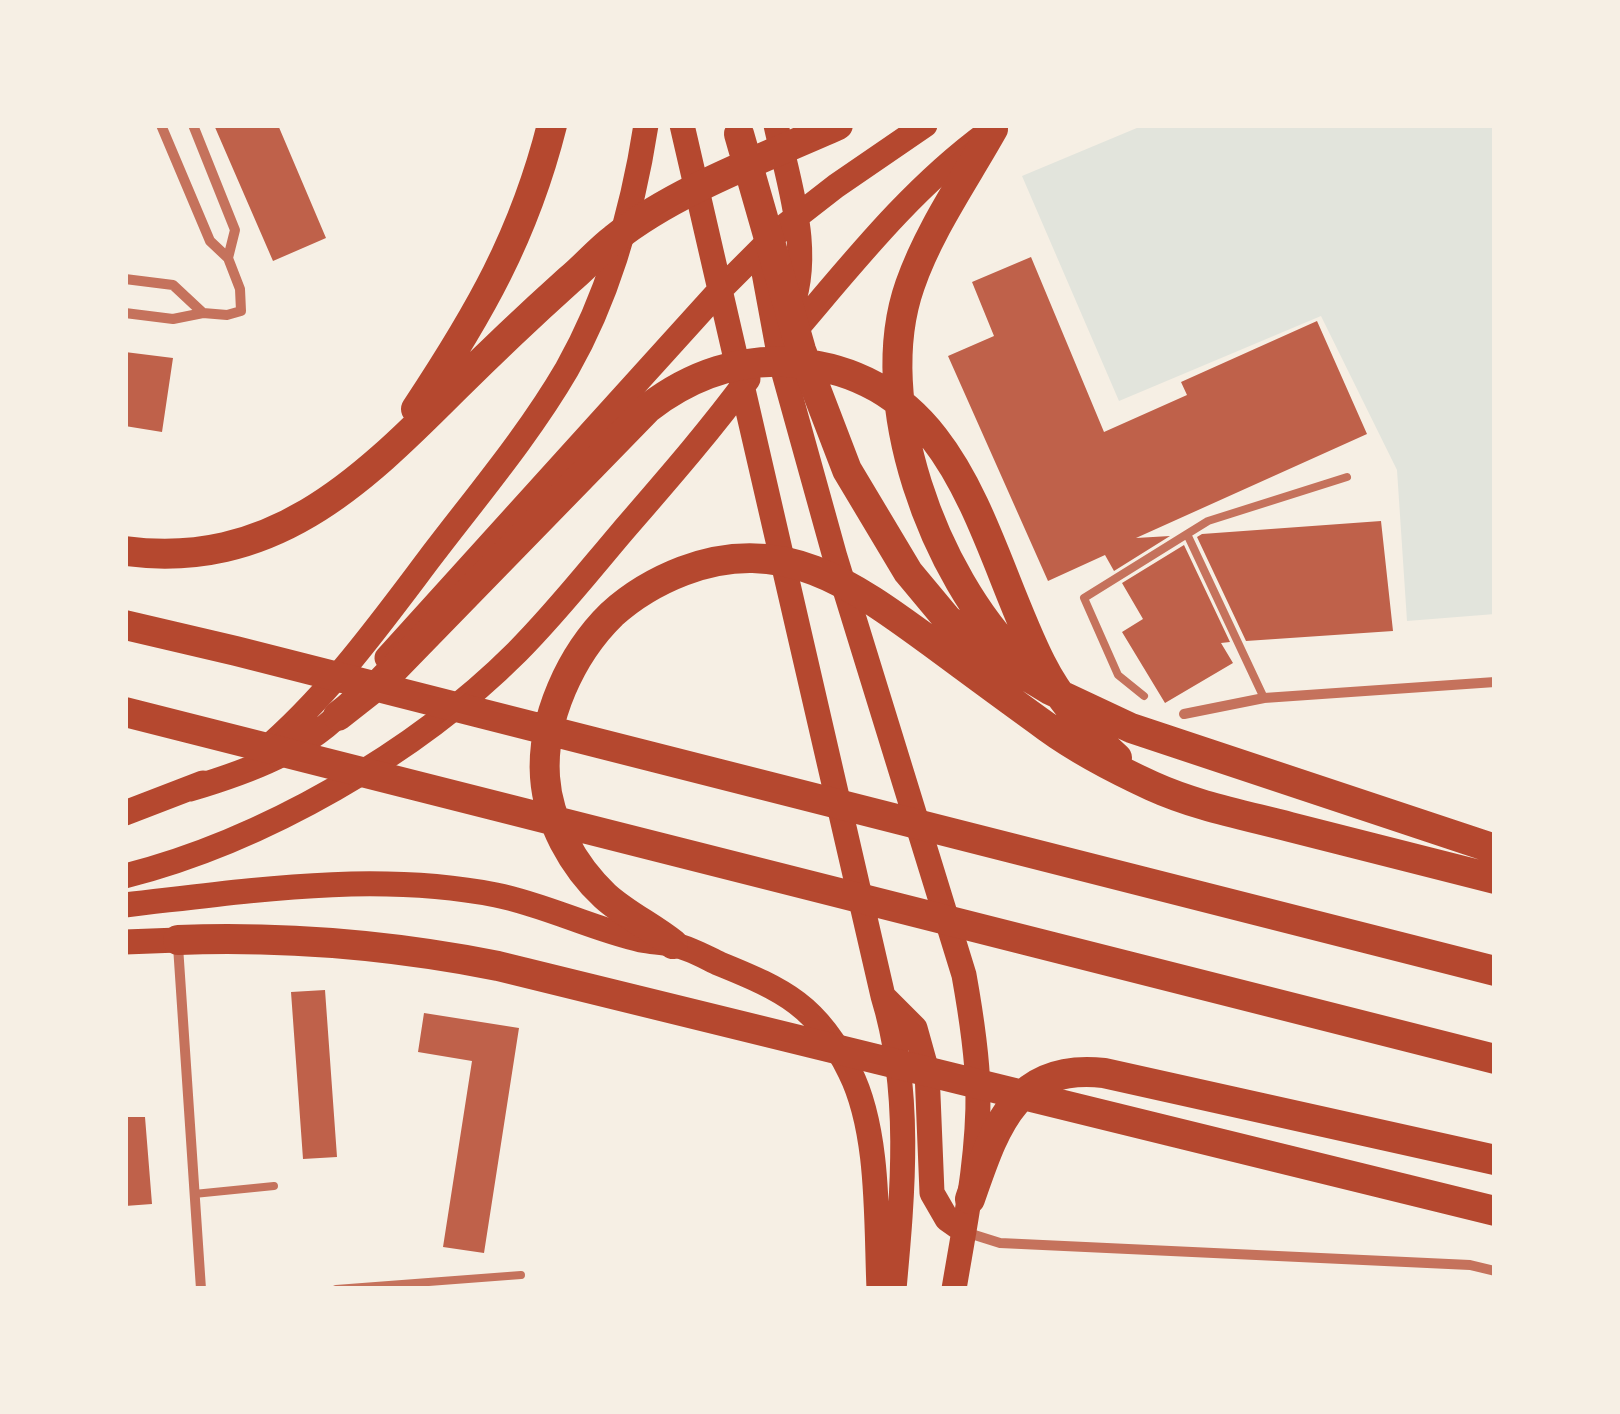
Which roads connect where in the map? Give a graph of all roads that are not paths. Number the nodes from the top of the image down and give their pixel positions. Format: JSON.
{"nodes":[{"id":1,"x":160,"y":125,"type":"edge"},
{"id":2,"x":193,"y":125,"type":"edge"},
{"id":3,"x":552,"y":125,"type":"edge"},
{"id":4,"x":646,"y":125,"type":"edge"},
{"id":5,"x":682,"y":125,"type":"edge"},
{"id":6,"x":776,"y":125,"type":"edge"},
{"id":7,"x":838,"y":125,"type":"edge"},
{"id":8,"x":925,"y":125,"type":"edge"},
{"id":9,"x":996,"y":127,"type":"edge"},
{"id":10,"x":738,"y":130,"type":"edge"},
{"id":11,"x":228,"y":258,"type":"junction"},
{"id":12,"x":125,"y":280,"type":"edge"},
{"id":13,"x":807,"y":301,"type":"junction"},
{"id":14,"x":125,"y":313,"type":"edge"},
{"id":15,"x":203,"y":313,"type":"junction"},
{"id":16,"x":378,"y":464,"type":"junction"},
{"id":17,"x":1347,"y":477,"type":"dead end"},
{"id":18,"x":1187,"y":534,"type":"junction"},
{"id":19,"x":498,"y":548,"type":"junction"},
{"id":20,"x":125,"y":551,"type":"edge"},
{"id":21,"x":125,"y":626,"type":"edge"},
{"id":22,"x":1495,"y":682,"type":"edge"},
{"id":23,"x":1050,"y":690,"type":"junction"},
{"id":24,"x":1144,"y":696,"type":"dead end"},
{"id":25,"x":1264,"y":698,"type":"junction"},
{"id":26,"x":1184,"y":714,"type":"dead end"},
{"id":27,"x":140,"y":715,"type":"edge"},
{"id":28,"x":338,"y":716,"type":"joint"},
{"id":29,"x":1154,"y":787,"type":"junction"},
{"id":30,"x":190,"y":789,"type":"junction"},
{"id":31,"x":125,"y":812,"type":"edge"},
{"id":32,"x":1495,"y":849,"type":"edge"},
{"id":33,"x":125,"y":876,"type":"edge"},
{"id":34,"x":1495,"y":879,"type":"edge"},
{"id":35,"x":125,"y":905,"type":"edge"},
{"id":36,"x":178,"y":940,"type":"junction"},
{"id":37,"x":125,"y":942,"type":"edge"},
{"id":38,"x":673,"y":944,"type":"junction"},
{"id":39,"x":1495,"y":971,"type":"edge"},
{"id":40,"x":883,"y":996,"type":"junction"},
{"id":41,"x":1495,"y":1058,"type":"edge"},
{"id":42,"x":1495,"y":1160,"type":"edge"},
{"id":43,"x":274,"y":1186,"type":"dead end"},
{"id":44,"x":194,"y":1194,"type":"junction"},
{"id":45,"x":970,"y":1199,"type":"junction"},
{"id":46,"x":1495,"y":1211,"type":"edge"},
{"id":47,"x":964,"y":1232,"type":"junction"},
{"id":48,"x":1495,"y":1271,"type":"edge"},
{"id":49,"x":520,"y":1275,"type":"dead end"},
{"id":50,"x":201,"y":1289,"type":"edge"},
{"id":51,"x":336,"y":1289,"type":"edge"},
{"id":52,"x":879,"y":1289,"type":"edge"},
{"id":53,"x":894,"y":1289,"type":"edge"},
{"id":54,"x":954,"y":1289,"type":"edge"}],
"edges":[{"from":1,"to":11,"type":"street"},
{"from":2,"to":11,"type":"street"},
{"from":3,"to":16,"type":"highway"},
{"from":4,"to":30,"type":"main road"},
{"from":5,"to":40,"type":"main road"},
{"from":6,"to":13,"type":"main road"},
{"from":7,"to":16,"type":"highway"},
{"from":8,"to":19,"type":"main road"},
{"from":9,"to":13,"type":"main road"},
{"from":9,"to":23,"type":"highway"},
{"from":10,"to":23,"type":"highway"},
{"from":10,"to":45,"type":"main road"},
{"from":11,"to":15,"type":"street"},
{"from":12,"to":15,"type":"street"},
{"from":13,"to":33,"type":"main road"},
{"from":14,"to":15,"type":"street"},
{"from":16,"to":20,"type":"highway"},
{"from":17,"to":18,"type":"lane"},
{"from":18,"to":24,"type":"lane"},
{"from":18,"to":25,"type":"lane"},
{"from":19,"to":28,"type":"highway"},
{"from":19,"to":29,"type":"highway"},
{"from":21,"to":39,"type":"highway"},
{"from":22,"to":25,"type":"street"},
{"from":23,"to":32,"type":"highway"},
{"from":25,"to":26,"type":"street"},
{"from":27,"to":41,"type":"highway"},
{"from":28,"to":30,"type":"main road"},
{"from":29,"to":34,"type":"highway"},
{"from":29,"to":38,"type":"highway"},
{"from":30,"to":31,"type":"main road"},
{"from":35,"to":38,"type":"main road"},
{"from":36,"to":37,"type":"main road"},
{"from":36,"to":44,"type":"street"},
{"from":36,"to":46,"type":"highway"},
{"from":38,"to":52,"type":"main road"},
{"from":40,"to":47,"type":"main road"},
{"from":40,"to":53,"type":"main road"},
{"from":42,"to":45,"type":"highway"},
{"from":43,"to":44,"type":"lane"},
{"from":44,"to":50,"type":"street"},
{"from":45,"to":47,"type":"main road"},
{"from":47,"to":48,"type":"street"},
{"from":47,"to":54,"type":"main road"},
{"from":49,"to":51,"type":"lane"}]}
